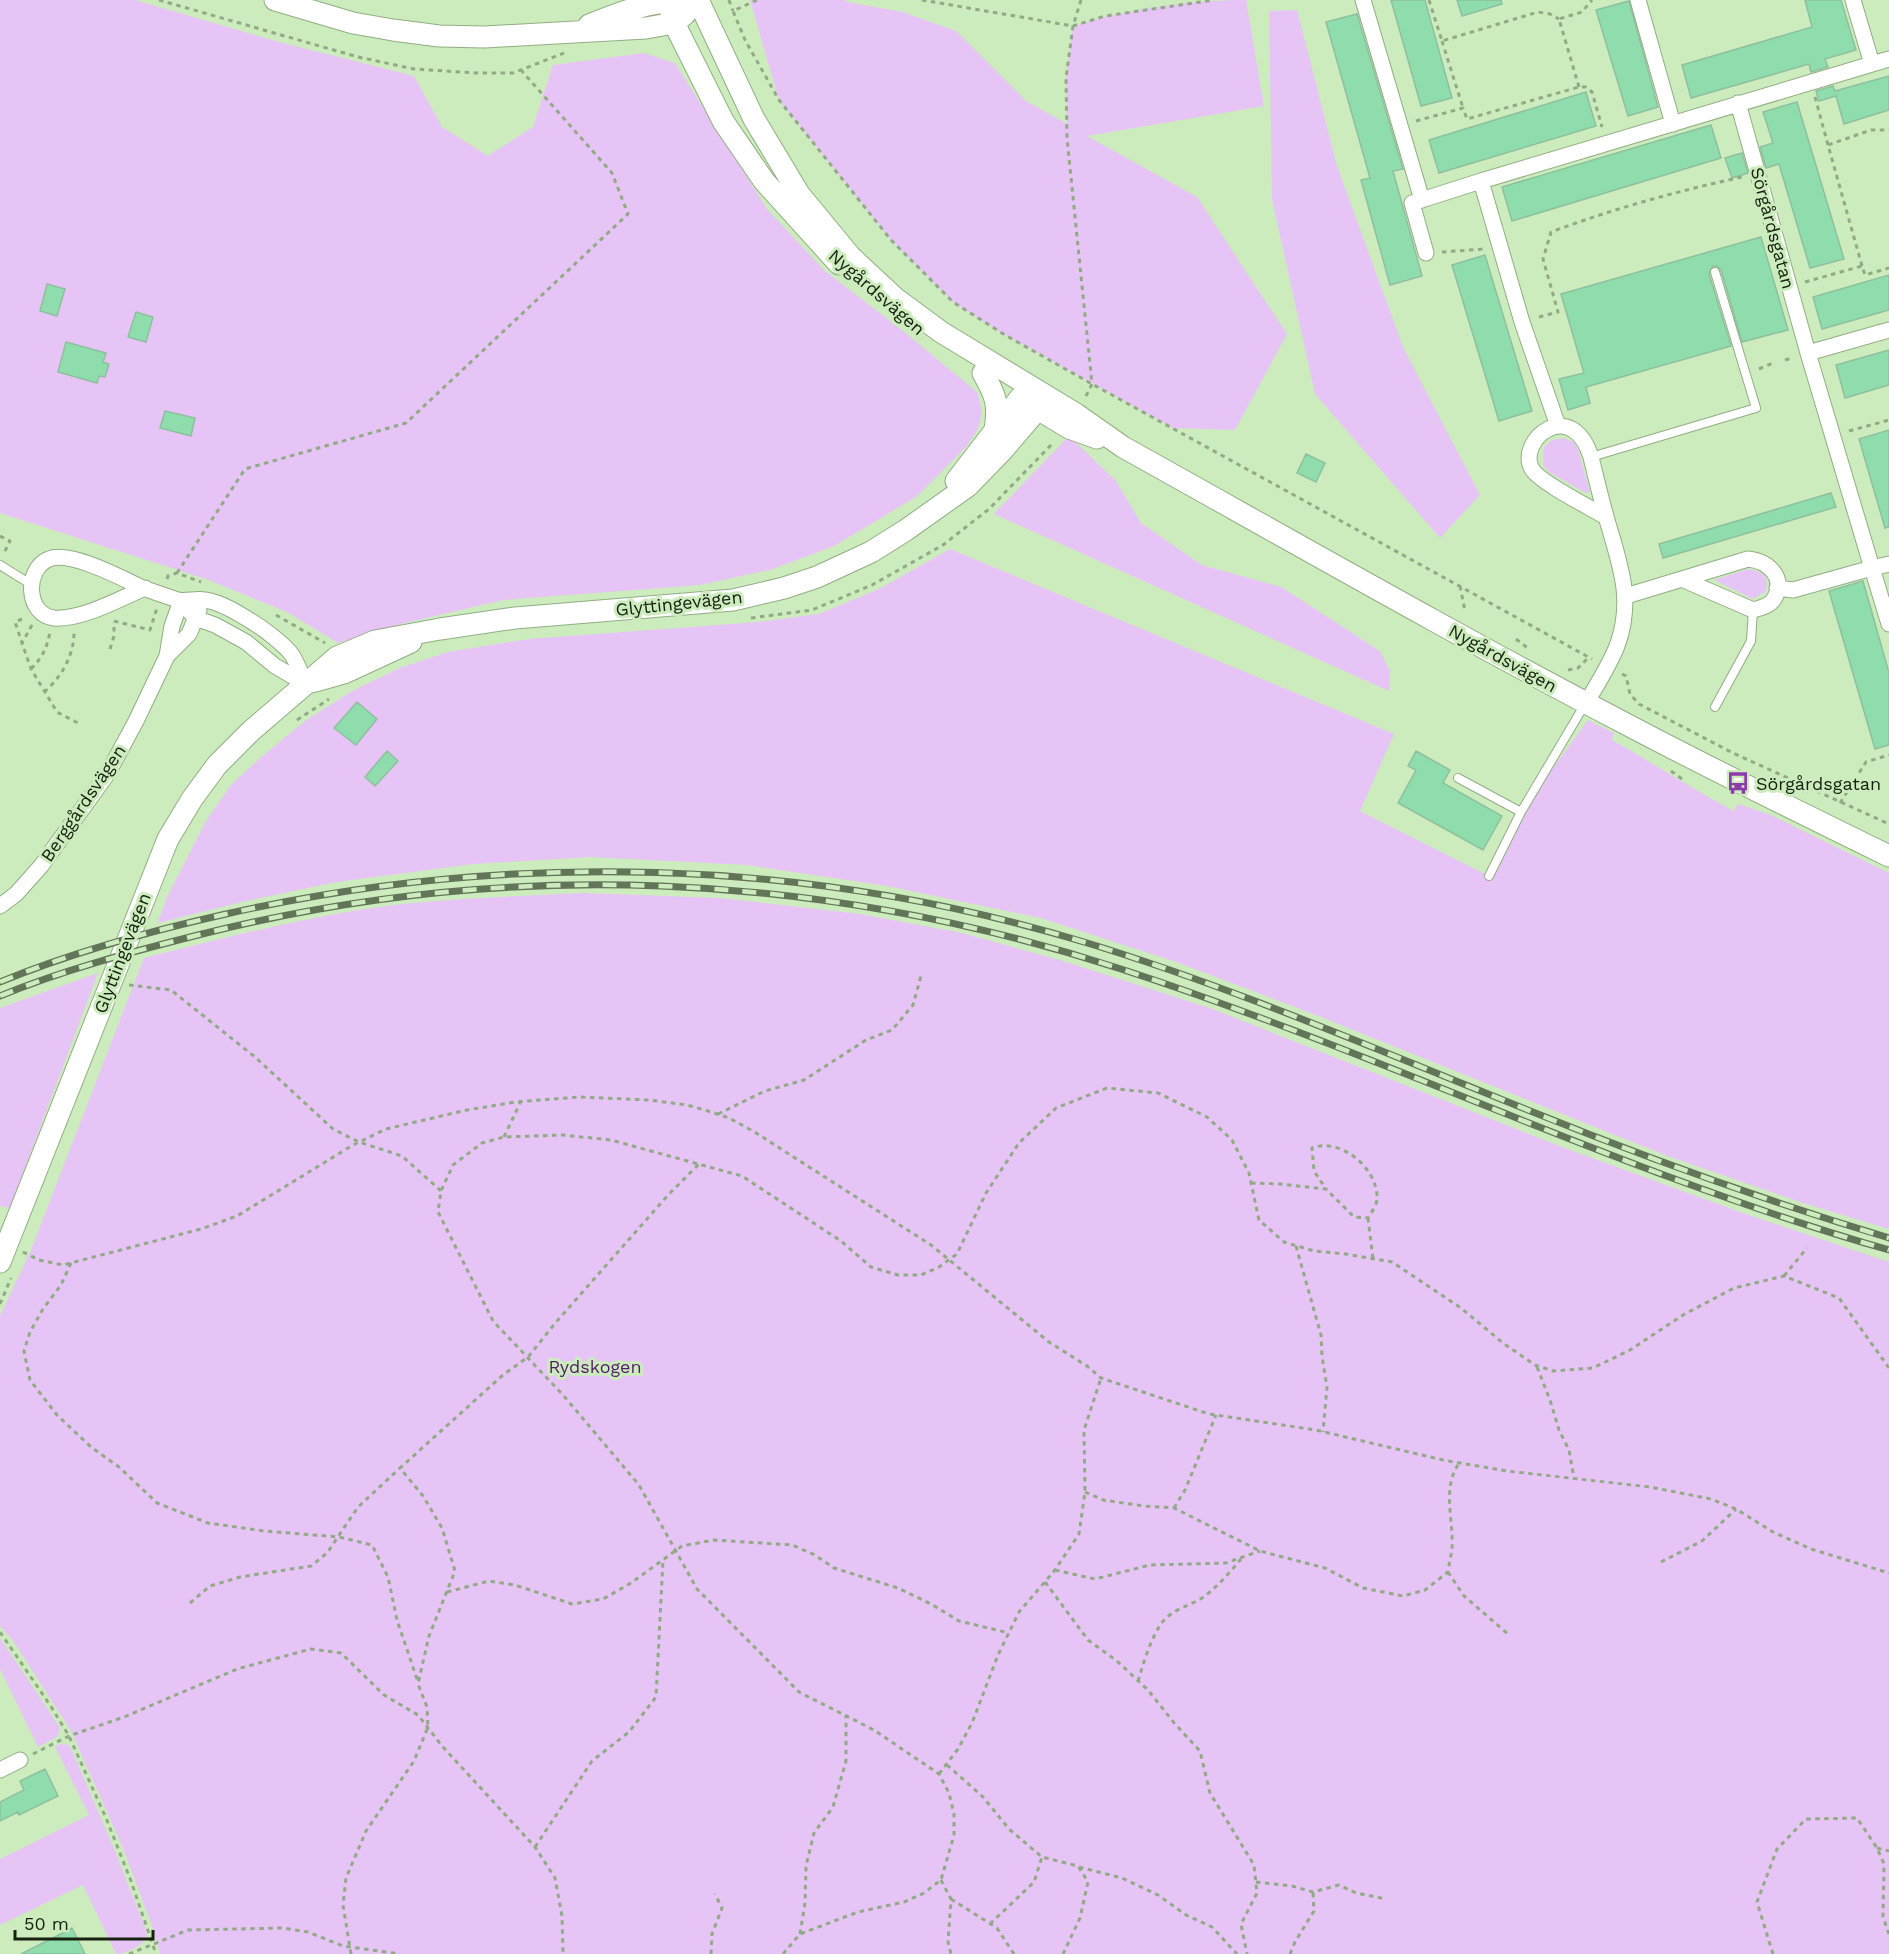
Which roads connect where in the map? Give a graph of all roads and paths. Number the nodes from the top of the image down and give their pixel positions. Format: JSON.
{"nodes":[{"id":1,"x":275,"y":0,"type":"edge"},
{"id":2,"x":729,"y":0,"type":"edge"},
{"id":3,"x":757,"y":0,"type":"edge"},
{"id":4,"x":922,"y":0,"type":"edge"},
{"id":5,"x":1081,"y":0,"type":"edge"},
{"id":6,"x":1214,"y":0,"type":"edge"},
{"id":7,"x":1363,"y":0,"type":"edge"},
{"id":8,"x":1430,"y":0,"type":"edge"},
{"id":9,"x":1592,"y":0,"type":"edge"},
{"id":10,"x":1638,"y":0,"type":"edge"},
{"id":11,"x":1853,"y":0,"type":"edge"},
{"id":12,"x":668,"y":1,"type":"edge"},
{"id":13,"x":699,"y":1,"type":"edge"},
{"id":14,"x":733,"y":11,"type":"junction"},
{"id":15,"x":1559,"y":19,"type":"junction"},
{"id":16,"x":674,"y":23,"type":"junction"},
{"id":17,"x":1072,"y":26,"type":"junction"},
{"id":18,"x":572,"y":32,"type":"junction"},
{"id":19,"x":1442,"y":41,"type":"junction"},
{"id":20,"x":1889,"y":59,"type":"edge"},
{"id":21,"x":1872,"y":64,"type":"junction"},
{"id":22,"x":521,"y":70,"type":"dead end"},
{"id":23,"x":1811,"y":82,"type":"junction"},
{"id":24,"x":1579,"y":87,"type":"junction"},
{"id":25,"x":1738,"y":103,"type":"junction"},
{"id":26,"x":1463,"y":108,"type":"junction"},
{"id":27,"x":1673,"y":124,"type":"junction"},
{"id":28,"x":1400,"y":125,"type":"junction"},
{"id":29,"x":1889,"y":130,"type":"edge"},
{"id":30,"x":1607,"y":143,"type":"junction"},
{"id":31,"x":1828,"y":145,"type":"junction"},
{"id":32,"x":1758,"y":174,"type":"junction"},
{"id":33,"x":1481,"y":181,"type":"junction"},
{"id":34,"x":1422,"y":200,"type":"junction"},
{"id":35,"x":1500,"y":248,"type":"junction"},
{"id":36,"x":1425,"y":253,"type":"joint"},
{"id":37,"x":1862,"y":266,"type":"junction"},
{"id":38,"x":1889,"y":268,"type":"edge"},
{"id":39,"x":1715,"y":272,"type":"dead end"},
{"id":40,"x":1788,"y":287,"type":"junction"},
{"id":41,"x":1522,"y":322,"type":"junction"},
{"id":42,"x":1889,"y":330,"type":"edge"},
{"id":43,"x":1808,"y":353,"type":"junction"},
{"id":44,"x":1773,"y":363,"type":"dead end"},
{"id":45,"x":1746,"y":373,"type":"junction"},
{"id":46,"x":983,"y":374,"type":"junction"},
{"id":47,"x":1092,"y":384,"type":"junction"},
{"id":48,"x":1031,"y":400,"type":"junction"},
{"id":49,"x":1889,"y":420,"type":"edge"},
{"id":50,"x":1072,"y":421,"type":"junction"},
{"id":51,"x":1558,"y":426,"type":"junction"},
{"id":52,"x":995,"y":430,"type":"junction"},
{"id":53,"x":1833,"y":436,"type":"junction"},
{"id":54,"x":1591,"y":457,"type":"junction"},
{"id":55,"x":1606,"y":518,"type":"junction"},
{"id":56,"x":906,"y":530,"type":"junction"},
{"id":57,"x":0,"y":536,"type":"edge"},
{"id":58,"x":0,"y":564,"type":"edge"},
{"id":59,"x":1889,"y":564,"type":"edge"},
{"id":60,"x":1872,"y":568,"type":"junction"},
{"id":61,"x":177,"y":573,"type":"dead end"},
{"id":62,"x":1684,"y":580,"type":"junction"},
{"id":63,"x":32,"y":585,"type":"junction"},
{"id":64,"x":1459,"y":586,"type":"junction"},
{"id":65,"x":145,"y":588,"type":"junction"},
{"id":66,"x":1777,"y":588,"type":"junction"},
{"id":67,"x":1626,"y":596,"type":"junction"},
{"id":68,"x":204,"y":599,"type":"junction"},
{"id":69,"x":181,"y":601,"type":"junction"},
{"id":70,"x":112,"y":602,"type":"junction"},
{"id":71,"x":1753,"y":610,"type":"junction"},
{"id":72,"x":1465,"y":611,"type":"dead end"},
{"id":73,"x":195,"y":618,"type":"junction"},
{"id":74,"x":744,"y":618,"type":"dead end"},
{"id":75,"x":22,"y":619,"type":"dead end"},
{"id":76,"x":1889,"y":624,"type":"edge"},
{"id":77,"x":32,"y":625,"type":"dead end"},
{"id":78,"x":50,"y":631,"type":"dead end"},
{"id":79,"x":74,"y":631,"type":"dead end"},
{"id":80,"x":1516,"y":639,"type":"dead end"},
{"id":81,"x":22,"y":644,"type":"junction"},
{"id":82,"x":110,"y":649,"type":"dead end"},
{"id":83,"x":1530,"y":649,"type":"dead end"},
{"id":84,"x":167,"y":656,"type":"junction"},
{"id":85,"x":1588,"y":657,"type":"junction"},
{"id":86,"x":1607,"y":667,"type":"junction"},
{"id":87,"x":31,"y":669,"type":"junction"},
{"id":88,"x":1560,"y":669,"type":"dead end"},
{"id":89,"x":306,"y":684,"type":"junction"},
{"id":90,"x":44,"y":692,"type":"junction"},
{"id":91,"x":330,"y":698,"type":"dead end"},
{"id":92,"x":1586,"y":703,"type":"junction"},
{"id":93,"x":1715,"y":707,"type":"dead end"},
{"id":94,"x":78,"y":723,"type":"dead end"},
{"id":95,"x":290,"y":725,"type":"dead end"},
{"id":96,"x":1889,"y":755,"type":"edge"},
{"id":97,"x":1458,"y":778,"type":"dead end"},
{"id":98,"x":1840,"y":803,"type":"junction"},
{"id":99,"x":1521,"y":812,"type":"junction"},
{"id":100,"x":1889,"y":824,"type":"edge"},
{"id":101,"x":1889,"y":856,"type":"edge"},
{"id":102,"x":1489,"y":876,"type":"dead end"},
{"id":103,"x":0,"y":906,"type":"edge"},
{"id":104,"x":921,"y":976,"type":"dead end"},
{"id":105,"x":126,"y":984,"type":"dead end"},
{"id":106,"x":521,"y":1101,"type":"junction"},
{"id":107,"x":718,"y":1114,"type":"junction"},
{"id":108,"x":504,"y":1137,"type":"junction"},
{"id":109,"x":359,"y":1142,"type":"junction"},
{"id":110,"x":699,"y":1164,"type":"junction"},
{"id":111,"x":1251,"y":1183,"type":"junction"},
{"id":112,"x":1326,"y":1189,"type":"junction"},
{"id":113,"x":441,"y":1191,"type":"junction"},
{"id":114,"x":1368,"y":1218,"type":"junction"},
{"id":115,"x":1296,"y":1245,"type":"junction"},
{"id":116,"x":1807,"y":1248,"type":"dead end"},
{"id":117,"x":1372,"y":1259,"type":"junction"},
{"id":118,"x":7,"y":1260,"type":"edge"},
{"id":119,"x":951,"y":1260,"type":"junction"},
{"id":120,"x":71,"y":1263,"type":"junction"},
{"id":121,"x":1784,"y":1276,"type":"junction"},
{"id":122,"x":0,"y":1304,"type":"edge"},
{"id":123,"x":528,"y":1357,"type":"junction"},
{"id":124,"x":1535,"y":1365,"type":"junction"},
{"id":125,"x":1889,"y":1368,"type":"edge"},
{"id":126,"x":1101,"y":1378,"type":"junction"},
{"id":127,"x":1216,"y":1415,"type":"junction"},
{"id":128,"x":1323,"y":1432,"type":"junction"},
{"id":129,"x":1460,"y":1462,"type":"junction"},
{"id":130,"x":400,"y":1468,"type":"junction"},
{"id":131,"x":1574,"y":1478,"type":"junction"},
{"id":132,"x":1085,"y":1492,"type":"junction"},
{"id":133,"x":1174,"y":1508,"type":"junction"},
{"id":134,"x":1736,"y":1509,"type":"junction"},
{"id":135,"x":339,"y":1537,"type":"junction"},
{"id":136,"x":675,"y":1551,"type":"junction"},
{"id":137,"x":1260,"y":1551,"type":"junction"},
{"id":138,"x":1243,"y":1557,"type":"junction"},
{"id":139,"x":663,"y":1560,"type":"junction"},
{"id":140,"x":1661,"y":1562,"type":"dead end"},
{"id":141,"x":1055,"y":1570,"type":"junction"},
{"id":142,"x":1448,"y":1572,"type":"junction"},
{"id":143,"x":1889,"y":1573,"type":"edge"},
{"id":144,"x":1045,"y":1582,"type":"junction"},
{"id":145,"x":447,"y":1592,"type":"junction"},
{"id":146,"x":190,"y":1603,"type":"dead end"},
{"id":147,"x":0,"y":1632,"type":"edge"},
{"id":148,"x":1009,"y":1633,"type":"junction"},
{"id":149,"x":1508,"y":1634,"type":"dead end"},
{"id":150,"x":1138,"y":1681,"type":"junction"},
{"id":151,"x":418,"y":1684,"type":"junction"},
{"id":152,"x":846,"y":1715,"type":"junction"},
{"id":153,"x":428,"y":1727,"type":"junction"},
{"id":154,"x":69,"y":1736,"type":"junction"},
{"id":155,"x":20,"y":1760,"type":"joint"},
{"id":156,"x":947,"y":1764,"type":"junction"},
{"id":157,"x":0,"y":1770,"type":"edge"},
{"id":158,"x":939,"y":1774,"type":"junction"},
{"id":159,"x":535,"y":1847,"type":"junction"},
{"id":160,"x":1877,"y":1848,"type":"junction"},
{"id":161,"x":1889,"y":1851,"type":"edge"},
{"id":162,"x":1042,"y":1857,"type":"junction"},
{"id":163,"x":1078,"y":1866,"type":"junction"},
{"id":164,"x":941,"y":1880,"type":"junction"},
{"id":165,"x":1256,"y":1882,"type":"junction"},
{"id":166,"x":1313,"y":1892,"type":"junction"},
{"id":167,"x":715,"y":1894,"type":"dead end"},
{"id":168,"x":951,"y":1899,"type":"junction"},
{"id":169,"x":1386,"y":1899,"type":"dead end"},
{"id":170,"x":990,"y":1924,"type":"junction"},
{"id":171,"x":800,"y":1934,"type":"junction"},
{"id":172,"x":1889,"y":1934,"type":"edge"},
{"id":173,"x":153,"y":1943,"type":"junction"},
{"id":174,"x":350,"y":1947,"type":"junction"},
{"id":175,"x":564,"y":1953,"type":"edge"},
{"id":176,"x":129,"y":1954,"type":"edge"},
{"id":177,"x":156,"y":1954,"type":"edge"},
{"id":178,"x":351,"y":1954,"type":"edge"},
{"id":179,"x":400,"y":1954,"type":"edge"},
{"id":180,"x":711,"y":1954,"type":"edge"},
{"id":181,"x":783,"y":1954,"type":"edge"},
{"id":182,"x":951,"y":1954,"type":"edge"},
{"id":183,"x":1014,"y":1954,"type":"edge"},
{"id":184,"x":1063,"y":1954,"type":"edge"},
{"id":185,"x":1237,"y":1954,"type":"edge"},
{"id":186,"x":1247,"y":1954,"type":"edge"},
{"id":187,"x":1290,"y":1954,"type":"edge"},
{"id":188,"x":1773,"y":1954,"type":"edge"}],
"edges":[{"from":1,"to":18,"type":"street"},
{"from":2,"to":14,"type":"path"},
{"from":3,"to":14,"type":"path"},
{"from":4,"to":17,"type":"path"},
{"from":5,"to":17,"type":"path"},
{"from":6,"to":17,"type":"path"},
{"from":7,"to":28,"type":"street"},
{"from":8,"to":19,"type":"path"},
{"from":9,"to":15,"type":"path"},
{"from":10,"to":27,"type":"street"},
{"from":11,"to":21,"type":"street"},
{"from":12,"to":13,"type":"street"},
{"from":12,"to":16,"type":"street","name":"Nygårdsvägen"},
{"from":12,"to":18,"type":"street"},
{"from":13,"to":16,"type":"street"},
{"from":13,"to":48,"type":"street","name":"Nygårdsvägen"},
{"from":14,"to":47,"type":"path"},
{"from":15,"to":19,"type":"path"},
{"from":15,"to":24,"type":"path"},
{"from":16,"to":18,"type":"street"},
{"from":16,"to":46,"type":"street","name":"Nygårdsvägen"},
{"from":17,"to":47,"type":"path"},
{"from":19,"to":26,"type":"path"},
{"from":20,"to":21,"type":"street"},
{"from":21,"to":23,"type":"street"},
{"from":22,"to":61,"type":"path"},
{"from":23,"to":25,"type":"street"},
{"from":23,"to":31,"type":"path"},
{"from":24,"to":26,"type":"path"},
{"from":24,"to":30,"type":"path"},
{"from":25,"to":27,"type":"street"},
{"from":25,"to":32,"type":"street","name":"Sörgårdsgatan"},
{"from":26,"to":28,"type":"path"},
{"from":27,"to":30,"type":"street"},
{"from":28,"to":34,"type":"street"},
{"from":29,"to":31,"type":"path"},
{"from":30,"to":33,"type":"street"},
{"from":31,"to":37,"type":"path"},
{"from":32,"to":40,"type":"street","name":"Sörgårdsgatan"},
{"from":32,"to":41,"type":"path"},
{"from":33,"to":34,"type":"street"},
{"from":33,"to":35,"type":"street"},
{"from":34,"to":36,"type":"street"},
{"from":35,"to":36,"type":"path"},
{"from":35,"to":41,"type":"street"},
{"from":37,"to":38,"type":"path"},
{"from":37,"to":40,"type":"path"},
{"from":39,"to":45,"type":"lane"},
{"from":40,"to":43,"type":"street","name":"Sörgårdsgatan"},
{"from":41,"to":51,"type":"street"},
{"from":42,"to":43,"type":"street"},
{"from":43,"to":53,"type":"street","name":"Sörgårdsgatan"},
{"from":44,"to":45,"type":"path"},
{"from":45,"to":54,"type":"lane"},
{"from":46,"to":48,"type":"street","name":"Nygårdsvägen"},
{"from":46,"to":52,"type":"street"},
{"from":47,"to":50,"type":"path"},
{"from":47,"to":64,"type":"path"},
{"from":48,"to":50,"type":"street","name":"Nygårdsvägen"},
{"from":48,"to":52,"type":"street","name":"Glyttingevägen"},
{"from":48,"to":56,"type":"street","name":"Glyttingevägen"},
{"from":49,"to":53,"type":"path"},
{"from":50,"to":74,"type":"path"},
{"from":50,"to":92,"type":"street","name":"Nygårdsvägen"},
{"from":51,"to":54,"type":"street"},
{"from":51,"to":55,"type":"street"},
{"from":52,"to":56,"type":"street","name":"Glyttingevägen"},
{"from":53,"to":60,"type":"street","name":"Sörgårdsgatan"},
{"from":54,"to":55,"type":"street"},
{"from":55,"to":67,"type":"street"},
{"from":56,"to":89,"type":"street","name":"Glyttingevägen"},
{"from":57,"to":58,"type":"path"},
{"from":58,"to":63,"type":"lane"},
{"from":59,"to":60,"type":"street"},
{"from":60,"to":66,"type":"street"},
{"from":60,"to":76,"type":"street","name":"Sörgårdsgatan"},
{"from":62,"to":66,"type":"street"},
{"from":62,"to":67,"type":"street"},
{"from":62,"to":71,"type":"street"},
{"from":63,"to":65,"type":"street"},
{"from":63,"to":70,"type":"street"},
{"from":64,"to":72,"type":"path"},
{"from":64,"to":85,"type":"path"},
{"from":65,"to":69,"type":"street"},
{"from":65,"to":70,"type":"street"},
{"from":66,"to":71,"type":"street"},
{"from":67,"to":86,"type":"street"},
{"from":68,"to":69,"type":"street"},
{"from":68,"to":73,"type":"street","name":"Berggårdsvägen"},
{"from":68,"to":89,"type":"street"},
{"from":69,"to":73,"type":"street"},
{"from":69,"to":84,"type":"street","name":"Berggårdsvägen"},
{"from":70,"to":82,"type":"path"},
{"from":71,"to":93,"type":"lane"},
{"from":73,"to":84,"type":"street","name":"Berggårdsvägen"},
{"from":73,"to":89,"type":"street"},
{"from":75,"to":81,"type":"path"},
{"from":77,"to":81,"type":"path"},
{"from":78,"to":87,"type":"path"},
{"from":79,"to":90,"type":"path"},
{"from":80,"to":83,"type":"path"},
{"from":81,"to":87,"type":"path"},
{"from":84,"to":103,"type":"street","name":"Berggårdsvägen"},
{"from":85,"to":86,"type":"path"},
{"from":85,"to":88,"type":"path"},
{"from":86,"to":92,"type":"street"},
{"from":86,"to":98,"type":"path"},
{"from":87,"to":90,"type":"path"},
{"from":89,"to":118,"type":"street","name":"Glyttingevägen"},
{"from":90,"to":94,"type":"path"},
{"from":91,"to":95,"type":"path"},
{"from":92,"to":99,"type":"lane"},
{"from":92,"to":101,"type":"street","name":"Nygårdsvägen"},
{"from":96,"to":98,"type":"path"},
{"from":97,"to":99,"type":"lane"},
{"from":98,"to":100,"type":"path"},
{"from":99,"to":102,"type":"lane"},
{"from":104,"to":107,"type":"path"},
{"from":105,"to":109,"type":"path"},
{"from":106,"to":107,"type":"path"},
{"from":106,"to":108,"type":"path"},
{"from":106,"to":109,"type":"path"},
{"from":107,"to":119,"type":"path"},
{"from":108,"to":110,"type":"path"},
{"from":108,"to":113,"type":"path"},
{"from":109,"to":113,"type":"path"},
{"from":109,"to":120,"type":"path"},
{"from":110,"to":119,"type":"path"},
{"from":110,"to":123,"type":"path"},
{"from":111,"to":112,"type":"path"},
{"from":111,"to":115,"type":"path"},
{"from":111,"to":119,"type":"path"},
{"from":112,"to":114,"type":"path"},
{"from":112,"to":114,"type":"path"},
{"from":113,"to":123,"type":"path"},
{"from":114,"to":117,"type":"path"},
{"from":115,"to":117,"type":"path"},
{"from":115,"to":128,"type":"path"},
{"from":116,"to":121,"type":"path"},
{"from":117,"to":124,"type":"path"},
{"from":118,"to":120,"type":"path"},
{"from":118,"to":122,"type":"path"},
{"from":119,"to":126,"type":"path"},
{"from":120,"to":135,"type":"path"},
{"from":121,"to":124,"type":"path"},
{"from":121,"to":125,"type":"path"},
{"from":123,"to":130,"type":"path"},
{"from":123,"to":136,"type":"path"},
{"from":124,"to":131,"type":"path"},
{"from":126,"to":127,"type":"path"},
{"from":126,"to":132,"type":"path"},
{"from":127,"to":128,"type":"path"},
{"from":127,"to":133,"type":"path"},
{"from":128,"to":129,"type":"path"},
{"from":129,"to":131,"type":"path"},
{"from":129,"to":142,"type":"path"},
{"from":130,"to":135,"type":"path"},
{"from":130,"to":145,"type":"path"},
{"from":131,"to":134,"type":"path"},
{"from":132,"to":133,"type":"path"},
{"from":132,"to":141,"type":"path"},
{"from":133,"to":137,"type":"path"},
{"from":134,"to":140,"type":"path"},
{"from":134,"to":143,"type":"path"},
{"from":135,"to":146,"type":"path"},
{"from":135,"to":151,"type":"path"},
{"from":136,"to":139,"type":"path"},
{"from":136,"to":148,"type":"path"},
{"from":136,"to":152,"type":"path"},
{"from":137,"to":138,"type":"path"},
{"from":137,"to":142,"type":"path"},
{"from":138,"to":141,"type":"path"},
{"from":138,"to":150,"type":"path"},
{"from":139,"to":145,"type":"path"},
{"from":139,"to":159,"type":"path"},
{"from":141,"to":144,"type":"path"},
{"from":142,"to":149,"type":"path"},
{"from":144,"to":148,"type":"path"},
{"from":144,"to":150,"type":"path"},
{"from":145,"to":151,"type":"path"},
{"from":147,"to":154,"type":"path"},
{"from":148,"to":156,"type":"path"},
{"from":150,"to":165,"type":"path"},
{"from":151,"to":153,"type":"path"},
{"from":152,"to":158,"type":"path"},
{"from":152,"to":171,"type":"path"},
{"from":153,"to":154,"type":"path"},
{"from":153,"to":159,"type":"path"},
{"from":153,"to":174,"type":"path"},
{"from":154,"to":155,"type":"path"},
{"from":154,"to":173,"type":"path"},
{"from":155,"to":157,"type":"street"},
{"from":156,"to":158,"type":"path"},
{"from":156,"to":162,"type":"path"},
{"from":158,"to":164,"type":"path"},
{"from":159,"to":175,"type":"path"},
{"from":160,"to":161,"type":"path"},
{"from":160,"to":172,"type":"path"},
{"from":160,"to":188,"type":"path"},
{"from":162,"to":163,"type":"path"},
{"from":162,"to":170,"type":"path"},
{"from":163,"to":184,"type":"path"},
{"from":163,"to":185,"type":"path"},
{"from":164,"to":168,"type":"path"},
{"from":164,"to":171,"type":"path"},
{"from":165,"to":166,"type":"path"},
{"from":165,"to":186,"type":"path"},
{"from":166,"to":169,"type":"path"},
{"from":166,"to":187,"type":"path"},
{"from":167,"to":180,"type":"path"},
{"from":168,"to":170,"type":"path"},
{"from":168,"to":182,"type":"path"},
{"from":170,"to":183,"type":"path"},
{"from":171,"to":181,"type":"path"},
{"from":173,"to":174,"type":"path"},
{"from":173,"to":176,"type":"path"},
{"from":173,"to":177,"type":"path"},
{"from":174,"to":178,"type":"path"},
{"from":174,"to":179,"type":"path"}]}
